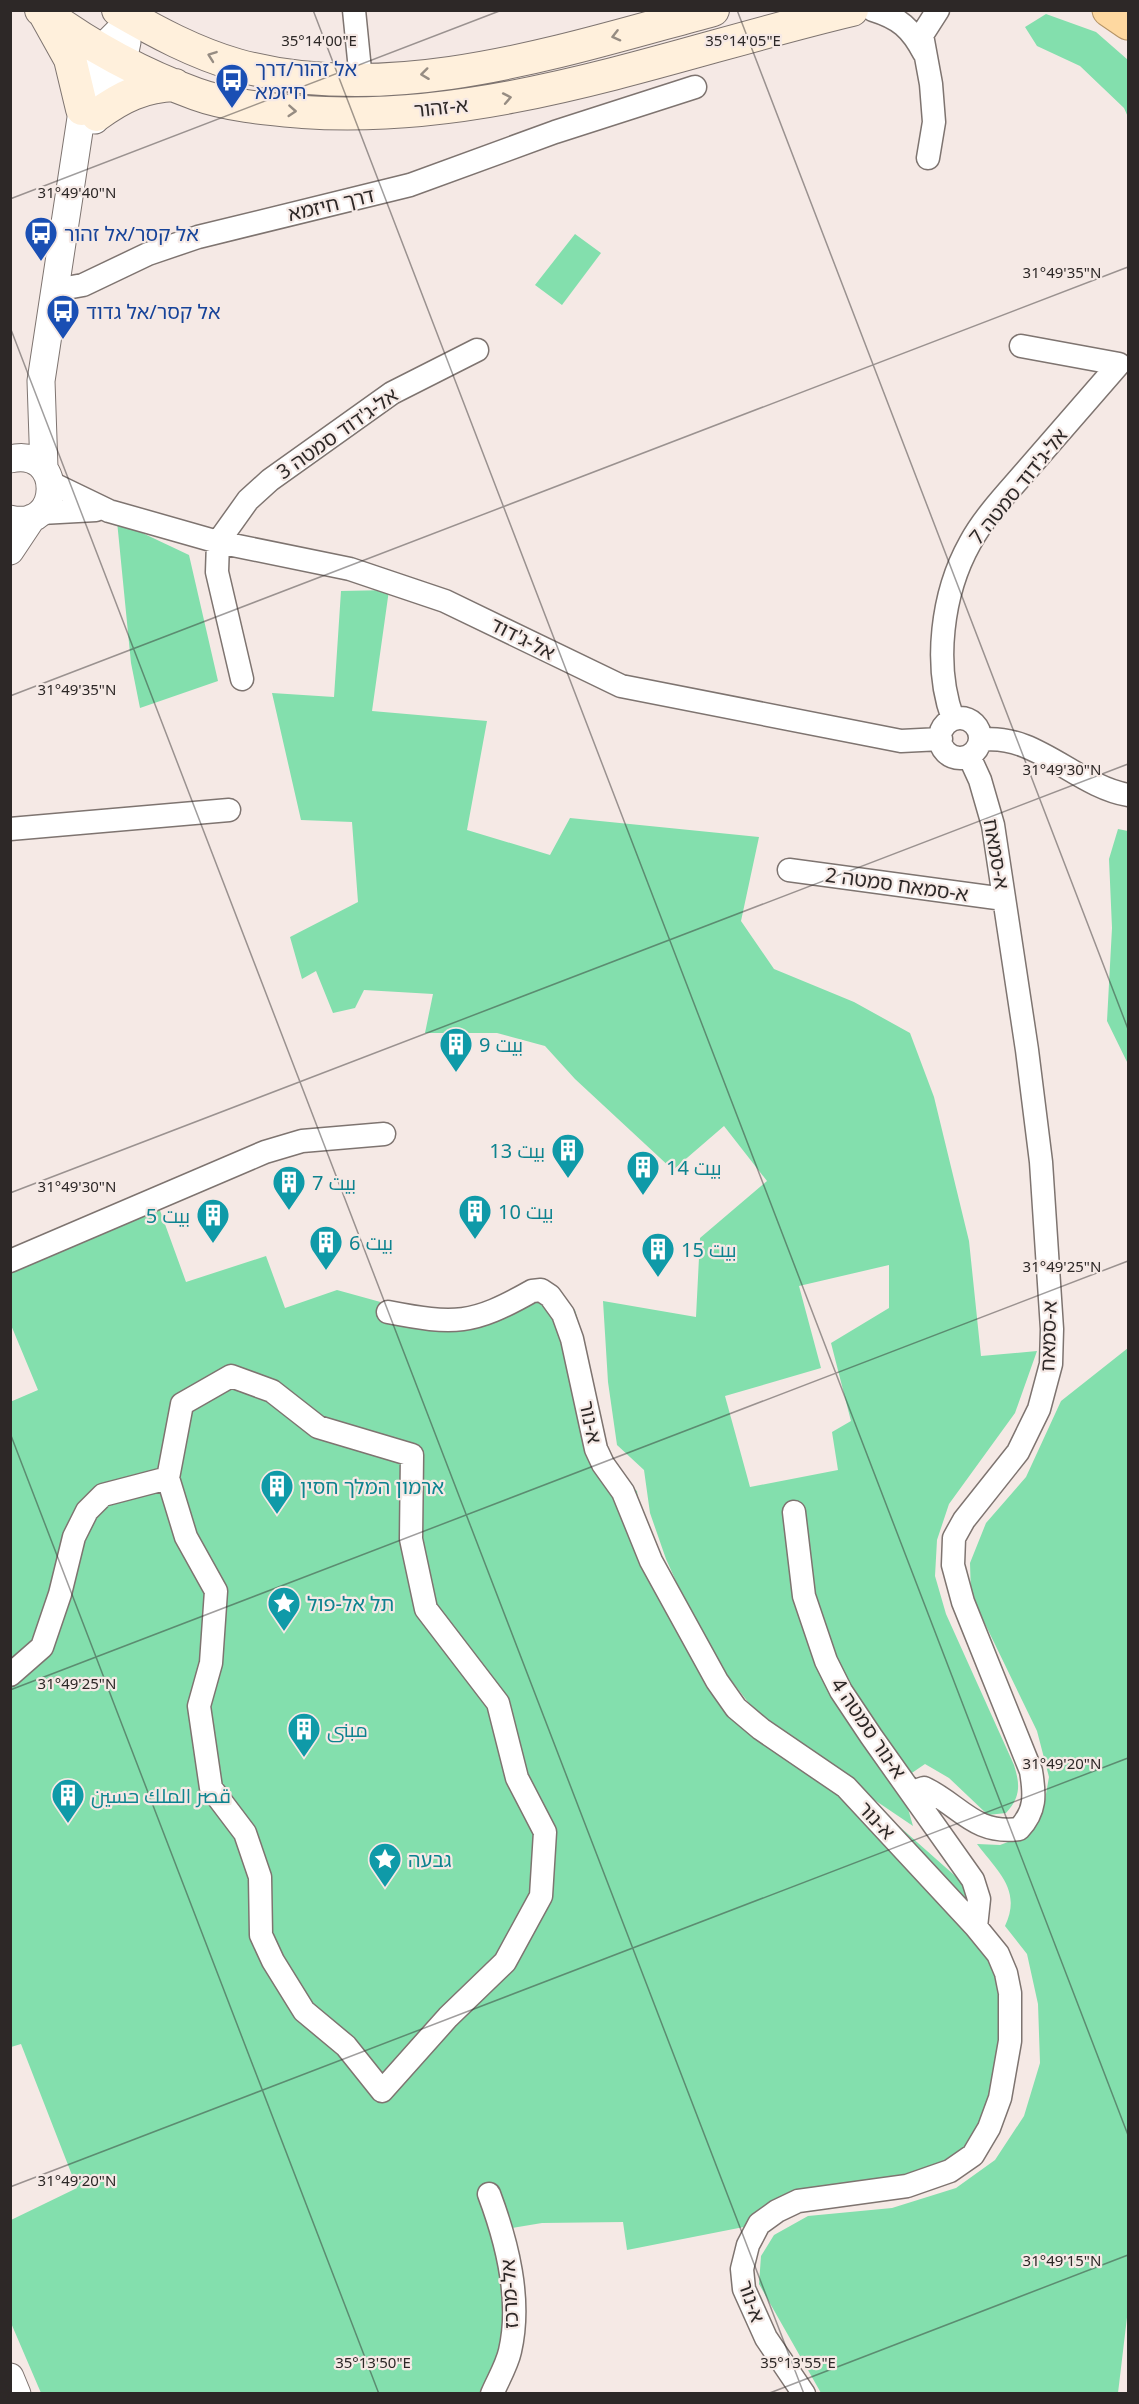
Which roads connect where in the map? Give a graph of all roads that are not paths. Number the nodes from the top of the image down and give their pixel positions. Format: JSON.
{"nodes":[{"id":1,"x":354,"y":10,"type":"edge"},
{"id":2,"x":713,"y":10,"type":"edge"},
{"id":3,"x":852,"y":10,"type":"edge"},
{"id":4,"x":873,"y":10,"type":"edge"},
{"id":5,"x":938,"y":10,"type":"edge"},
{"id":6,"x":1109,"y":10,"type":"edge"},
{"id":7,"x":42,"y":12,"type":"edge"},
{"id":8,"x":125,"y":14,"type":"edge"},
{"id":9,"x":660,"y":17,"type":"edge"},
{"id":10,"x":1128,"y":24,"type":"edge"},
{"id":11,"x":924,"y":53,"type":"junction"},
{"id":12,"x":112,"y":55,"type":"junction"},
{"id":13,"x":361,"y":80,"type":"junction"},
{"id":14,"x":174,"y":85,"type":"junction"},
{"id":15,"x":695,"y":87,"type":"dead end"},
{"id":16,"x":90,"y":112,"type":"junction"},
{"id":17,"x":928,"y":158,"type":"dead end"},
{"id":18,"x":55,"y":290,"type":"junction"},
{"id":19,"x":1022,"y":346,"type":"dead end"},
{"id":20,"x":477,"y":350,"type":"dead end"},
{"id":21,"x":41,"y":381,"type":"junction"},
{"id":22,"x":10,"y":453,"type":"edge"},
{"id":23,"x":10,"y":459,"type":"edge"},
{"id":24,"x":47,"y":475,"type":"junction"},
{"id":25,"x":109,"y":511,"type":"junction"},
{"id":26,"x":28,"y":517,"type":"edge"},
{"id":27,"x":218,"y":542,"type":"junction"},
{"id":28,"x":10,"y":551,"type":"edge"},
{"id":29,"x":242,"y":679,"type":"dead end"},
{"id":30,"x":953,"y":719,"type":"junction"},
{"id":31,"x":941,"y":739,"type":"junction"},
{"id":32,"x":975,"y":748,"type":"junction"},
{"id":33,"x":1128,"y":795,"type":"edge"},
{"id":34,"x":229,"y":810,"type":"dead end"},
{"id":35,"x":10,"y":829,"type":"edge"},
{"id":36,"x":789,"y":870,"type":"dead end"},
{"id":37,"x":1004,"y":899,"type":"junction"},
{"id":38,"x":384,"y":1134,"type":"dead end"},
{"id":39,"x":10,"y":1261,"type":"edge"},
{"id":40,"x":388,"y":1312,"type":"dead end"},
{"id":41,"x":168,"y":1478,"type":"junction"},
{"id":42,"x":794,"y":1512,"type":"dead end"},
{"id":43,"x":10,"y":1675,"type":"edge"},
{"id":44,"x":912,"y":1792,"type":"junction"},
{"id":45,"x":976,"y":1927,"type":"junction"},
{"id":46,"x":489,"y":2194,"type":"dead end"},
{"id":47,"x":10,"y":2378,"type":"edge"},
{"id":48,"x":17,"y":2394,"type":"edge"},
{"id":49,"x":492,"y":2394,"type":"edge"},
{"id":50,"x":804,"y":2394,"type":"edge"}],
"edges":[{"from":1,"to":13,"type":"street"},
{"from":2,"to":9,"type":"main road","name":"א-זהור"},
{"from":14,"to":3,"type":"main road","name":"א-זהור","one_way":true},
{"from":4,"to":11,"type":"street"},
{"from":5,"to":11,"type":"street"},
{"from":6,"to":10,"type":"highway"},
{"from":7,"to":12,"type":"main road","name":"א-זהור"},
{"from":7,"to":16,"type":"main road"},
{"from":8,"to":12,"type":"street"},
{"from":13,"to":8,"type":"main road","name":"א-זהור","one_way":true},
{"from":9,"to":13,"type":"main road","name":"א-זהור","one_way":true},
{"from":11,"to":17,"type":"street"},
{"from":12,"to":14,"type":"main road","name":"א-זהור"},
{"from":12,"to":16,"type":"street"},
{"from":14,"to":16,"type":"main road"},
{"from":15,"to":18,"type":"street","name":"דרך חיזמא"},
{"from":16,"to":18,"type":"street"},
{"from":18,"to":21,"type":"street"},
{"from":19,"to":30,"type":"street","name":"אל-ג'דוד סמטה 7"},
{"from":20,"to":27,"type":"street","name":"אל-ג'דוד סמטה 3"},
{"from":21,"to":22,"type":"street"},
{"from":21,"to":24,"type":"street"},
{"from":23,"to":24,"type":"street"},
{"from":24,"to":25,"type":"street","name":"אל-ג'דוד"},
{"from":24,"to":26,"type":"street"},
{"from":25,"to":26,"type":"street","name":"אל-ג'דוד"},
{"from":25,"to":27,"type":"street","name":"אל-ג'דוד"},
{"from":26,"to":28,"type":"street"},
{"from":27,"to":29,"type":"street"},
{"from":27,"to":31,"type":"street","name":"אל-ג'דוד"},
{"from":30,"to":31,"type":"street"},
{"from":30,"to":32,"type":"street"},
{"from":31,"to":32,"type":"street"},
{"from":32,"to":33,"type":"street"},
{"from":32,"to":37,"type":"street","name":"א-סמאח"},
{"from":34,"to":35,"type":"street"},
{"from":36,"to":37,"type":"street","name":"א-סמאח סמטה 2"},
{"from":37,"to":44,"type":"street","name":"א-סמאח"},
{"from":38,"to":39,"type":"street"},
{"from":40,"to":45,"type":"street","name":"א-נור"},
{"from":41,"to":41,"type":"street"},
{"from":41,"to":43,"type":"street"},
{"from":42,"to":44,"type":"street","name":"א-נור סמטה 4"},
{"from":44,"to":45,"type":"street","name":"א-נור סמטה 4"},
{"from":45,"to":50,"type":"street","name":"א-נור"},
{"from":46,"to":49,"type":"street","name":"אל-מרכז"},
{"from":47,"to":48,"type":"street"}]}
